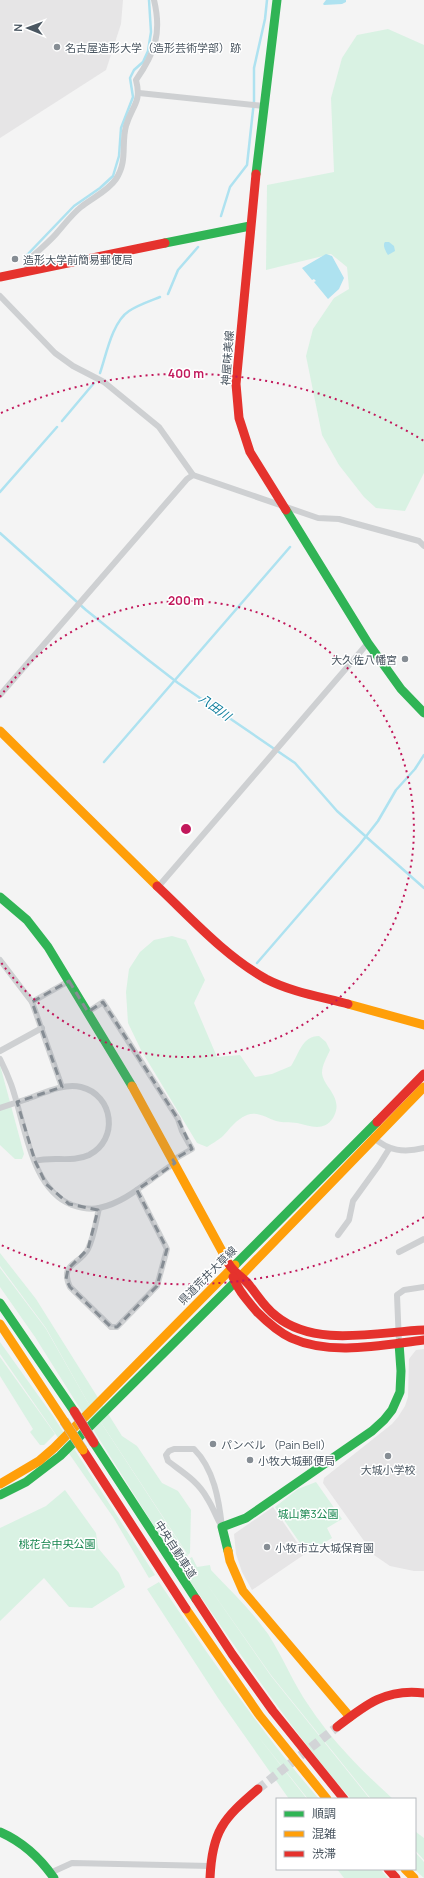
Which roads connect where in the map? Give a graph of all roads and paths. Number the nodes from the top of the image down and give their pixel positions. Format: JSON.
{"nodes":[{"id":1,"x":154,"y":0,"type":"edge"},
{"id":2,"x":277,"y":0,"type":"edge"},
{"id":3,"x":139,"y":93,"type":"junction"},
{"id":4,"x":264,"y":106,"type":"junction"},
{"id":5,"x":250,"y":226,"type":"junction"},
{"id":6,"x":27,"y":271,"type":"junction"},
{"id":7,"x":0,"y":277,"type":"edge"},
{"id":8,"x":0,"y":296,"type":"edge"},
{"id":9,"x":193,"y":475,"type":"junction"},
{"id":10,"x":283,"y":506,"type":"junction"},
{"id":11,"x":424,"y":546,"type":"edge"},
{"id":12,"x":368,"y":643,"type":"junction"},
{"id":13,"x":0,"y":695,"type":"edge"},
{"id":14,"x":424,"y":713,"type":"edge"},
{"id":15,"x":0,"y":731,"type":"edge"},
{"id":16,"x":158,"y":887,"type":"junction"},
{"id":17,"x":0,"y":897,"type":"edge"},
{"id":18,"x":0,"y":960,"type":"edge"},
{"id":19,"x":69,"y":981,"type":"junction"},
{"id":20,"x":32,"y":1002,"type":"junction"},
{"id":21,"x":88,"y":1012,"type":"junction"},
{"id":22,"x":424,"y":1026,"type":"edge"},
{"id":23,"x":42,"y":1028,"type":"junction"},
{"id":24,"x":0,"y":1051,"type":"edge"},
{"id":25,"x":0,"y":1059,"type":"edge"},
{"id":26,"x":424,"y":1074,"type":"edge"},
{"id":27,"x":62,"y":1087,"type":"junction"},
{"id":28,"x":424,"y":1087,"type":"edge"},
{"id":29,"x":0,"y":1108,"type":"edge"},
{"id":30,"x":367,"y":1131,"type":"junction"},
{"id":31,"x":375,"y":1139,"type":"junction"},
{"id":32,"x":424,"y":1148,"type":"edge"},
{"id":33,"x":389,"y":1149,"type":"junction"},
{"id":34,"x":35,"y":1161,"type":"junction"},
{"id":35,"x":174,"y":1161,"type":"junction"},
{"id":36,"x":137,"y":1190,"type":"junction"},
{"id":37,"x":99,"y":1208,"type":"junction"},
{"id":38,"x":338,"y":1235,"type":"dead end"},
{"id":39,"x":424,"y":1240,"type":"edge"},
{"id":40,"x":399,"y":1252,"type":"dead end"},
{"id":41,"x":231,"y":1268,"type":"junction"},
{"id":42,"x":242,"y":1275,"type":"junction"},
{"id":43,"x":235,"y":1282,"type":"junction"},
{"id":44,"x":424,"y":1287,"type":"edge"},
{"id":45,"x":0,"y":1303,"type":"edge"},
{"id":46,"x":0,"y":1324,"type":"edge"},
{"id":47,"x":424,"y":1330,"type":"edge"},
{"id":48,"x":398,"y":1332,"type":"junction"},
{"id":49,"x":424,"y":1340,"type":"edge"},
{"id":50,"x":399,"y":1343,"type":"junction"},
{"id":51,"x":0,"y":1484,"type":"edge"},
{"id":52,"x":0,"y":1495,"type":"edge"},
{"id":53,"x":222,"y":1526,"type":"junction"},
{"id":54,"x":424,"y":1693,"type":"edge"},
{"id":55,"x":350,"y":1717,"type":"junction"},
{"id":56,"x":337,"y":1727,"type":"tunnel mouth"},
{"id":57,"x":258,"y":1789,"type":"tunnel mouth"},
{"id":58,"x":326,"y":1798,"type":"edge"},
{"id":59,"x":343,"y":1798,"type":"edge"},
{"id":60,"x":0,"y":1832,"type":"edge"},
{"id":61,"x":211,"y":1866,"type":"junction"},
{"id":62,"x":389,"y":1870,"type":"edge"},
{"id":63,"x":407,"y":1870,"type":"edge"},
{"id":64,"x":52,"y":1875,"type":"edge"},
{"id":65,"x":210,"y":1878,"type":"edge"},
{"id":66,"x":396,"y":1878,"type":"edge"},
{"id":67,"x":414,"y":1878,"type":"edge"}],
"edges":[{"from":1,"to":3,"type":"street"},
{"from":2,"to":4,"type":"main road","name":"神屋味美線"},
{"from":3,"to":4,"type":"street"},
{"from":3,"to":6,"type":"street"},
{"from":4,"to":5,"type":"main road","name":"神屋味美線"},
{"from":5,"to":6,"type":"main road"},
{"from":5,"to":10,"type":"main road","name":"神屋味美線"},
{"from":6,"to":7,"type":"main road"},
{"from":8,"to":9,"type":"street"},
{"from":9,"to":10,"type":"street"},
{"from":9,"to":13,"type":"street"},
{"from":10,"to":11,"type":"street"},
{"from":10,"to":12,"type":"main road","name":"神屋味美線"},
{"from":12,"to":14,"type":"main road","name":"神屋味美線"},
{"from":12,"to":16,"type":"street"},
{"from":15,"to":16,"type":"main road"},
{"from":16,"to":22,"type":"main road"},
{"from":17,"to":19,"type":"main road"},
{"from":18,"to":20,"type":"street"},
{"from":19,"to":20,"type":"street"},
{"from":19,"to":21,"type":"main road"},
{"from":20,"to":23,"type":"street"},
{"from":21,"to":35,"type":"main road"},
{"from":21,"to":35,"type":"street"},
{"from":23,"to":24,"type":"street"},
{"from":23,"to":27,"type":"street"},
{"from":25,"to":34,"type":"street"},
{"from":26,"to":30,"type":"main road","name":"県道荒井大草線"},
{"from":27,"to":29,"type":"street","bridge":true},
{"from":27,"to":34,"type":"street"},
{"from":28,"to":31,"type":"main road"},
{"from":30,"to":31,"type":"street"},
{"from":30,"to":41,"type":"main road","name":"県道荒井大草線"},
{"from":31,"to":33,"type":"street"},
{"from":31,"to":42,"type":"main road"},
{"from":32,"to":33,"type":"street"},
{"from":33,"to":38,"type":"street"},
{"from":34,"to":37,"type":"street"},
{"from":35,"to":36,"type":"street"},
{"from":35,"to":41,"type":"main road"},
{"from":36,"to":37,"type":"street"},
{"from":36,"to":37,"type":"street"},
{"from":39,"to":40,"type":"street"},
{"from":41,"to":42,"type":"main road"},
{"from":41,"to":43,"type":"main road"},
{"from":41,"to":51,"type":"main road","name":"県道荒井大草線"},
{"from":42,"to":43,"type":"main road"},
{"from":42,"to":48,"type":"main road"},
{"from":43,"to":50,"type":"main road"},
{"from":43,"to":52,"type":"main road"},
{"from":44,"to":48,"type":"street"},
{"from":45,"to":59,"type":"main road","name":"中央自動車道","bridge":true},
{"from":46,"to":58,"type":"main road","bridge":true},
{"from":47,"to":48,"type":"main road"},
{"from":48,"to":50,"type":"street"},
{"from":49,"to":50,"type":"main road"},
{"from":50,"to":53,"type":"main road"},
{"from":53,"to":53,"type":"street"},
{"from":53,"to":55,"type":"main road"},
{"from":54,"to":55,"type":"main road"},
{"from":55,"to":56,"type":"main road"},
{"from":57,"to":61,"type":"main road"},
{"from":60,"to":64,"type":"main road"},
{"from":61,"to":64,"type":"street"},
{"from":61,"to":65,"type":"main road"},
{"from":62,"to":66,"type":"main road"},
{"from":63,"to":67,"type":"main road"}]}
